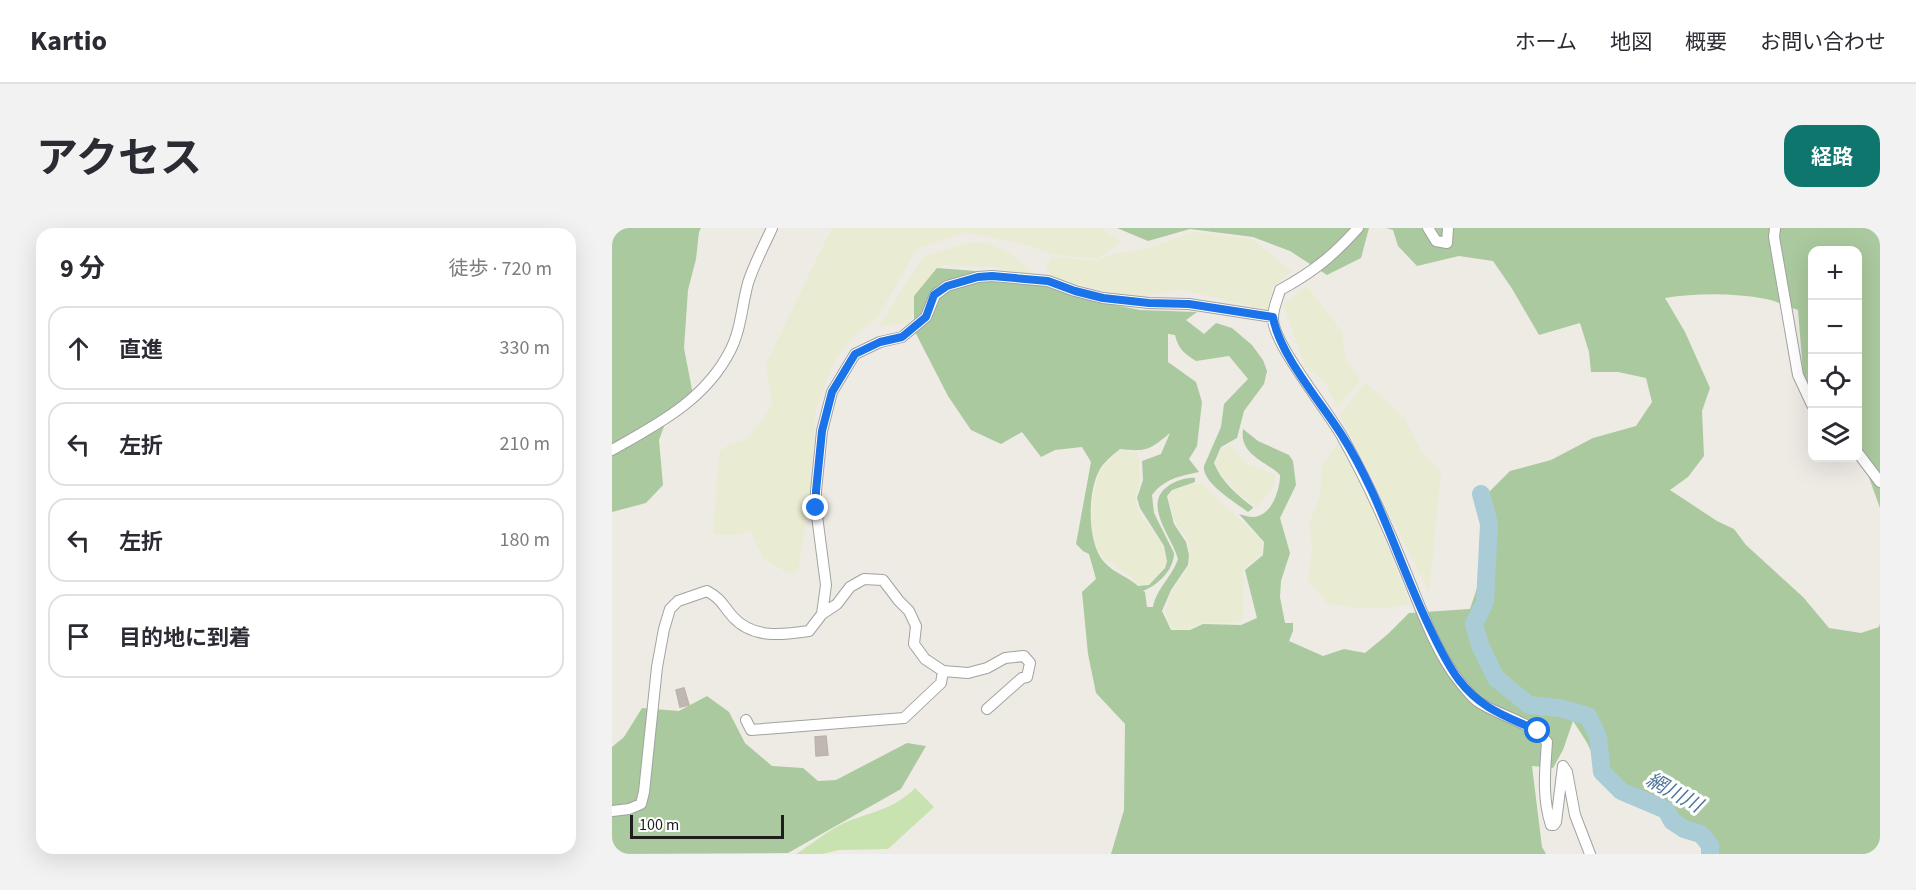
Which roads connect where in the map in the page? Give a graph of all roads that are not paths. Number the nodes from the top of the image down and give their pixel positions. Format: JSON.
{"nodes":[{"id":1,"x":772,"y":228,"type":"edge"},
{"id":2,"x":1358,"y":228,"type":"edge"},
{"id":3,"x":1428,"y":228,"type":"edge"},
{"id":4,"x":1448,"y":228,"type":"edge"},
{"id":5,"x":1775,"y":228,"type":"edge"},
{"id":6,"x":1273,"y":317,"type":"junction"},
{"id":7,"x":1808,"y":396,"type":"edge"},
{"id":8,"x":612,"y":450,"type":"edge"},
{"id":9,"x":1862,"y":459,"type":"edge"},
{"id":10,"x":1880,"y":482,"type":"edge"},
{"id":11,"x":822,"y":614,"type":"junction"},
{"id":12,"x":943,"y":671,"type":"junction"},
{"id":13,"x":987,"y":709,"type":"dead end"},
{"id":14,"x":746,"y":720,"type":"dead end"},
{"id":15,"x":612,"y":811,"type":"edge"},
{"id":16,"x":1590,"y":854,"type":"edge"}],
"edges":[{"from":1,"to":8,"type":"street"},
{"from":2,"to":6,"type":"street"},
{"from":3,"to":4,"type":"street"},
{"from":5,"to":7,"type":"street"},
{"from":6,"to":11,"type":"street"},
{"from":6,"to":16,"type":"street"},
{"from":9,"to":10,"type":"street"},
{"from":11,"to":12,"type":"street"},
{"from":11,"to":15,"type":"street"},
{"from":12,"to":13,"type":"street"},
{"from":12,"to":14,"type":"street"}]}
